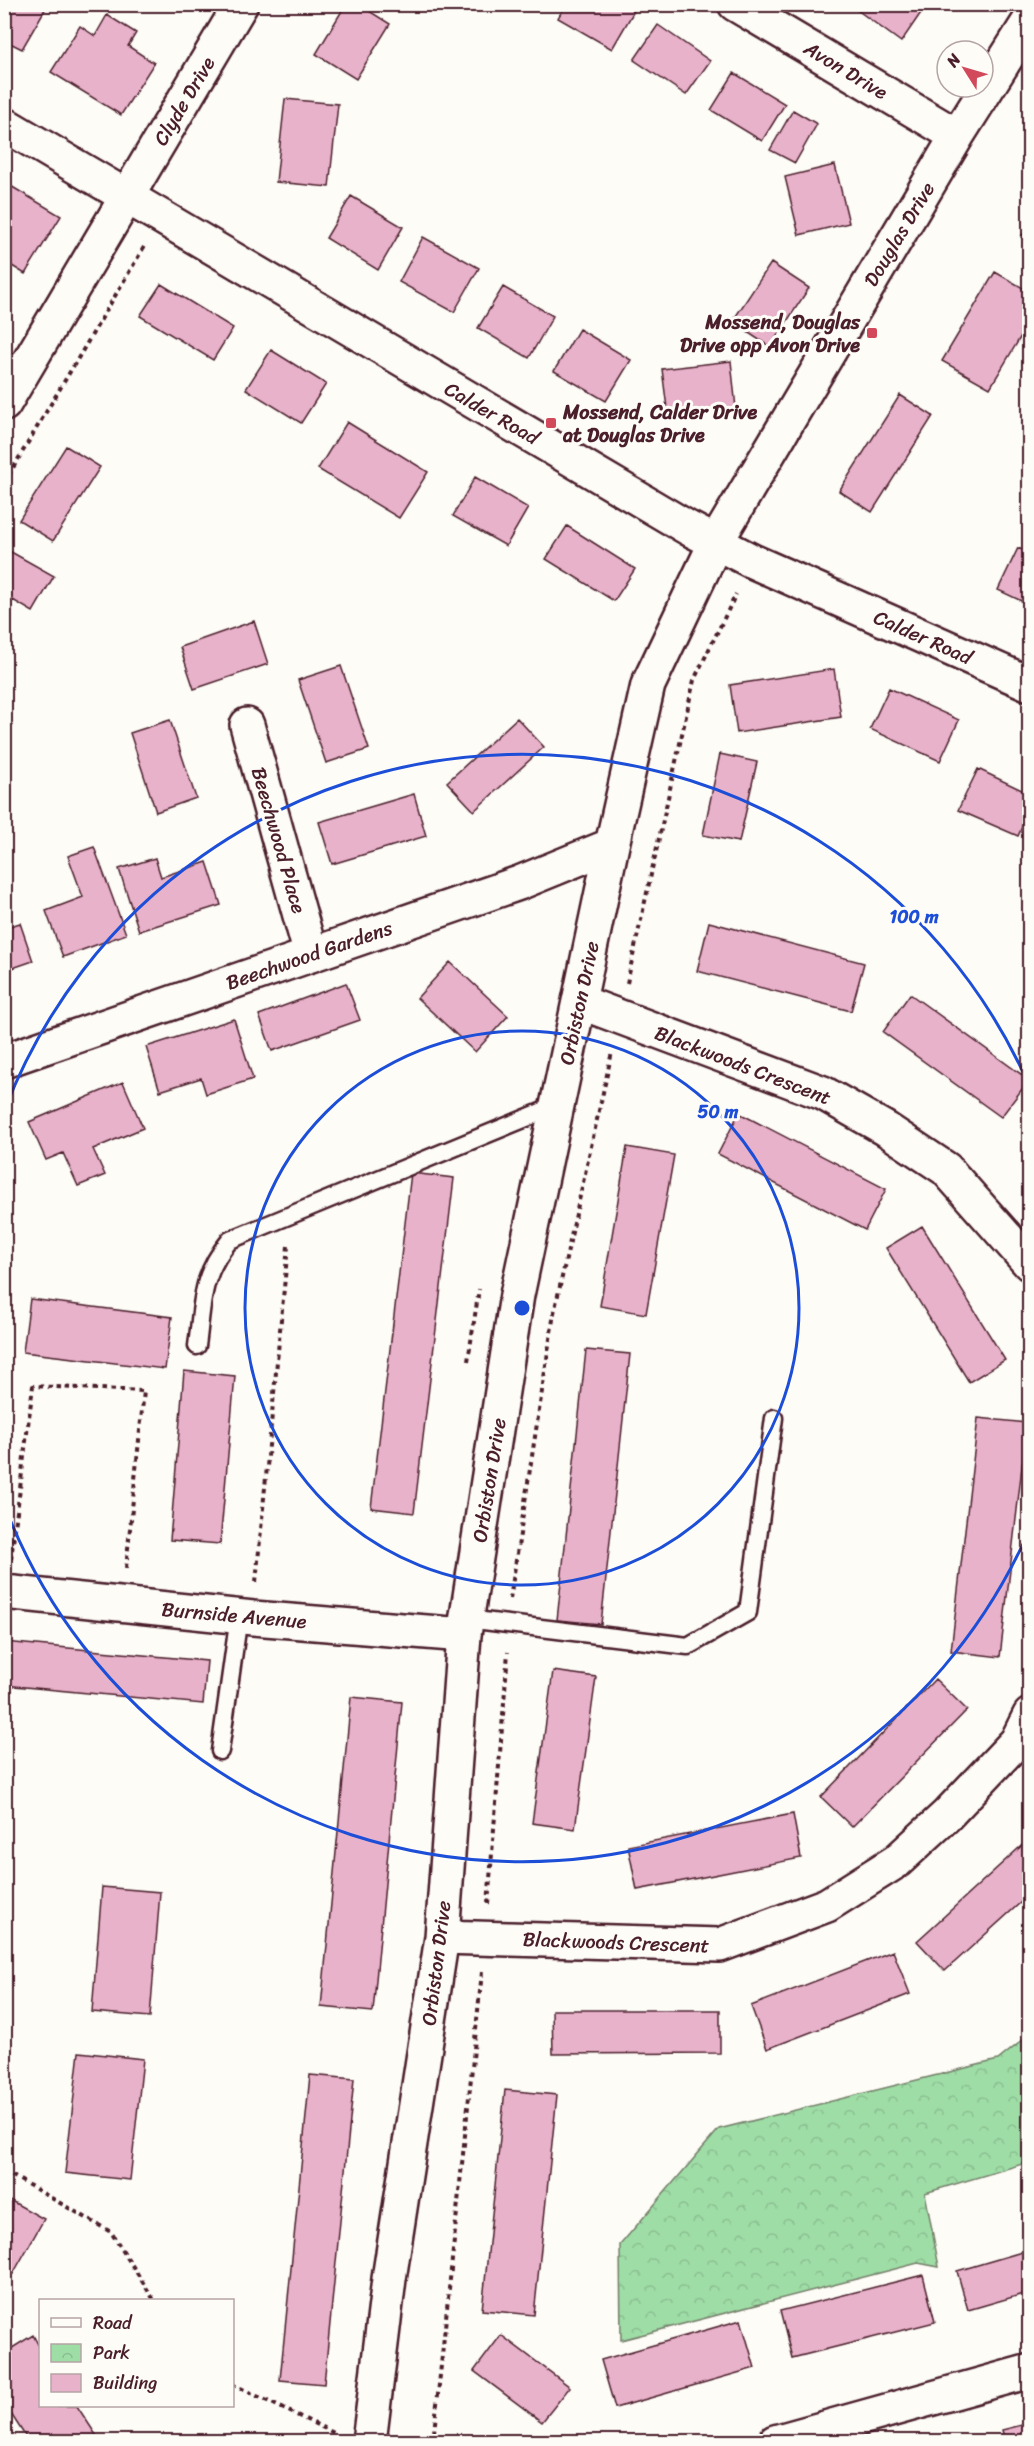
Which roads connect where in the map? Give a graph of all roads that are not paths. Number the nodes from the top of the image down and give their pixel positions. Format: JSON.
{"nodes":[{"id":1,"x":241,"y":4,"type":"edge"},
{"id":2,"x":735,"y":4,"type":"edge"},
{"id":3,"x":1029,"y":20,"type":"edge"},
{"id":4,"x":4,"y":124,"type":"edge"},
{"id":5,"x":957,"y":136,"type":"junction"},
{"id":6,"x":126,"y":197,"type":"junction"},
{"id":7,"x":4,"y":404,"type":"edge"},
{"id":8,"x":716,"y":542,"type":"junction"},
{"id":9,"x":1029,"y":684,"type":"edge"},
{"id":10,"x":248,"y":725,"type":"dead end"},
{"id":11,"x":612,"y":845,"type":"junction"},
{"id":12,"x":311,"y":955,"type":"junction"},
{"id":13,"x":580,"y":1002,"type":"junction"},
{"id":14,"x":4,"y":1061,"type":"edge"},
{"id":15,"x":558,"y":1105,"type":"junction"},
{"id":16,"x":1029,"y":1264,"type":"edge"},
{"id":17,"x":197,"y":1346,"type":"dead end"},
{"id":18,"x":774,"y":1418,"type":"dead end"},
{"id":19,"x":5,"y":1592,"type":"edge"},
{"id":20,"x":246,"y":1617,"type":"junction"},
{"id":21,"x":466,"y":1627,"type":"junction"},
{"id":22,"x":1029,"y":1715,"type":"edge"},
{"id":23,"x":220,"y":1751,"type":"dead end"},
{"id":24,"x":442,"y":1937,"type":"junction"},
{"id":25,"x":1029,"y":2371,"type":"edge"},
{"id":26,"x":355,"y":2439,"type":"edge"},
{"id":27,"x":775,"y":2442,"type":"edge"}],
"edges":[{"from":1,"to":6,"type":"street","name":"Clyde Drive"},
{"from":2,"to":5,"type":"street","name":"Avon Drive"},
{"from":3,"to":5,"type":"street","name":"Douglas Drive"},
{"from":4,"to":6,"type":"street","name":"Calder Road"},
{"from":5,"to":8,"type":"street","name":"Douglas Drive"},
{"from":6,"to":7,"type":"street"},
{"from":6,"to":8,"type":"street","name":"Calder Road"},
{"from":8,"to":9,"type":"street","name":"Calder Road"},
{"from":8,"to":11,"type":"street","name":"Orbiston Drive"},
{"from":10,"to":12,"type":"street","name":"Beechwood Place"},
{"from":11,"to":12,"type":"street","name":"Beechwood Gardens"},
{"from":11,"to":13,"type":"street","name":"Orbiston Drive"},
{"from":12,"to":14,"type":"street","name":"Beechwood Gardens"},
{"from":13,"to":15,"type":"street","name":"Orbiston Drive"},
{"from":13,"to":16,"type":"street","name":"Blackwoods Crescent"},
{"from":15,"to":17,"type":"lane"},
{"from":15,"to":21,"type":"street","name":"Orbiston Drive"},
{"from":18,"to":21,"type":"lane"},
{"from":19,"to":20,"type":"street","name":"Burnside Avenue"},
{"from":20,"to":21,"type":"street","name":"Burnside Avenue"},
{"from":20,"to":23,"type":"lane"},
{"from":21,"to":24,"type":"street","name":"Orbiston Drive"},
{"from":22,"to":24,"type":"street","name":"Blackwoods Crescent"},
{"from":24,"to":26,"type":"street","name":"Orbiston Drive"},
{"from":25,"to":27,"type":"street"}]}
